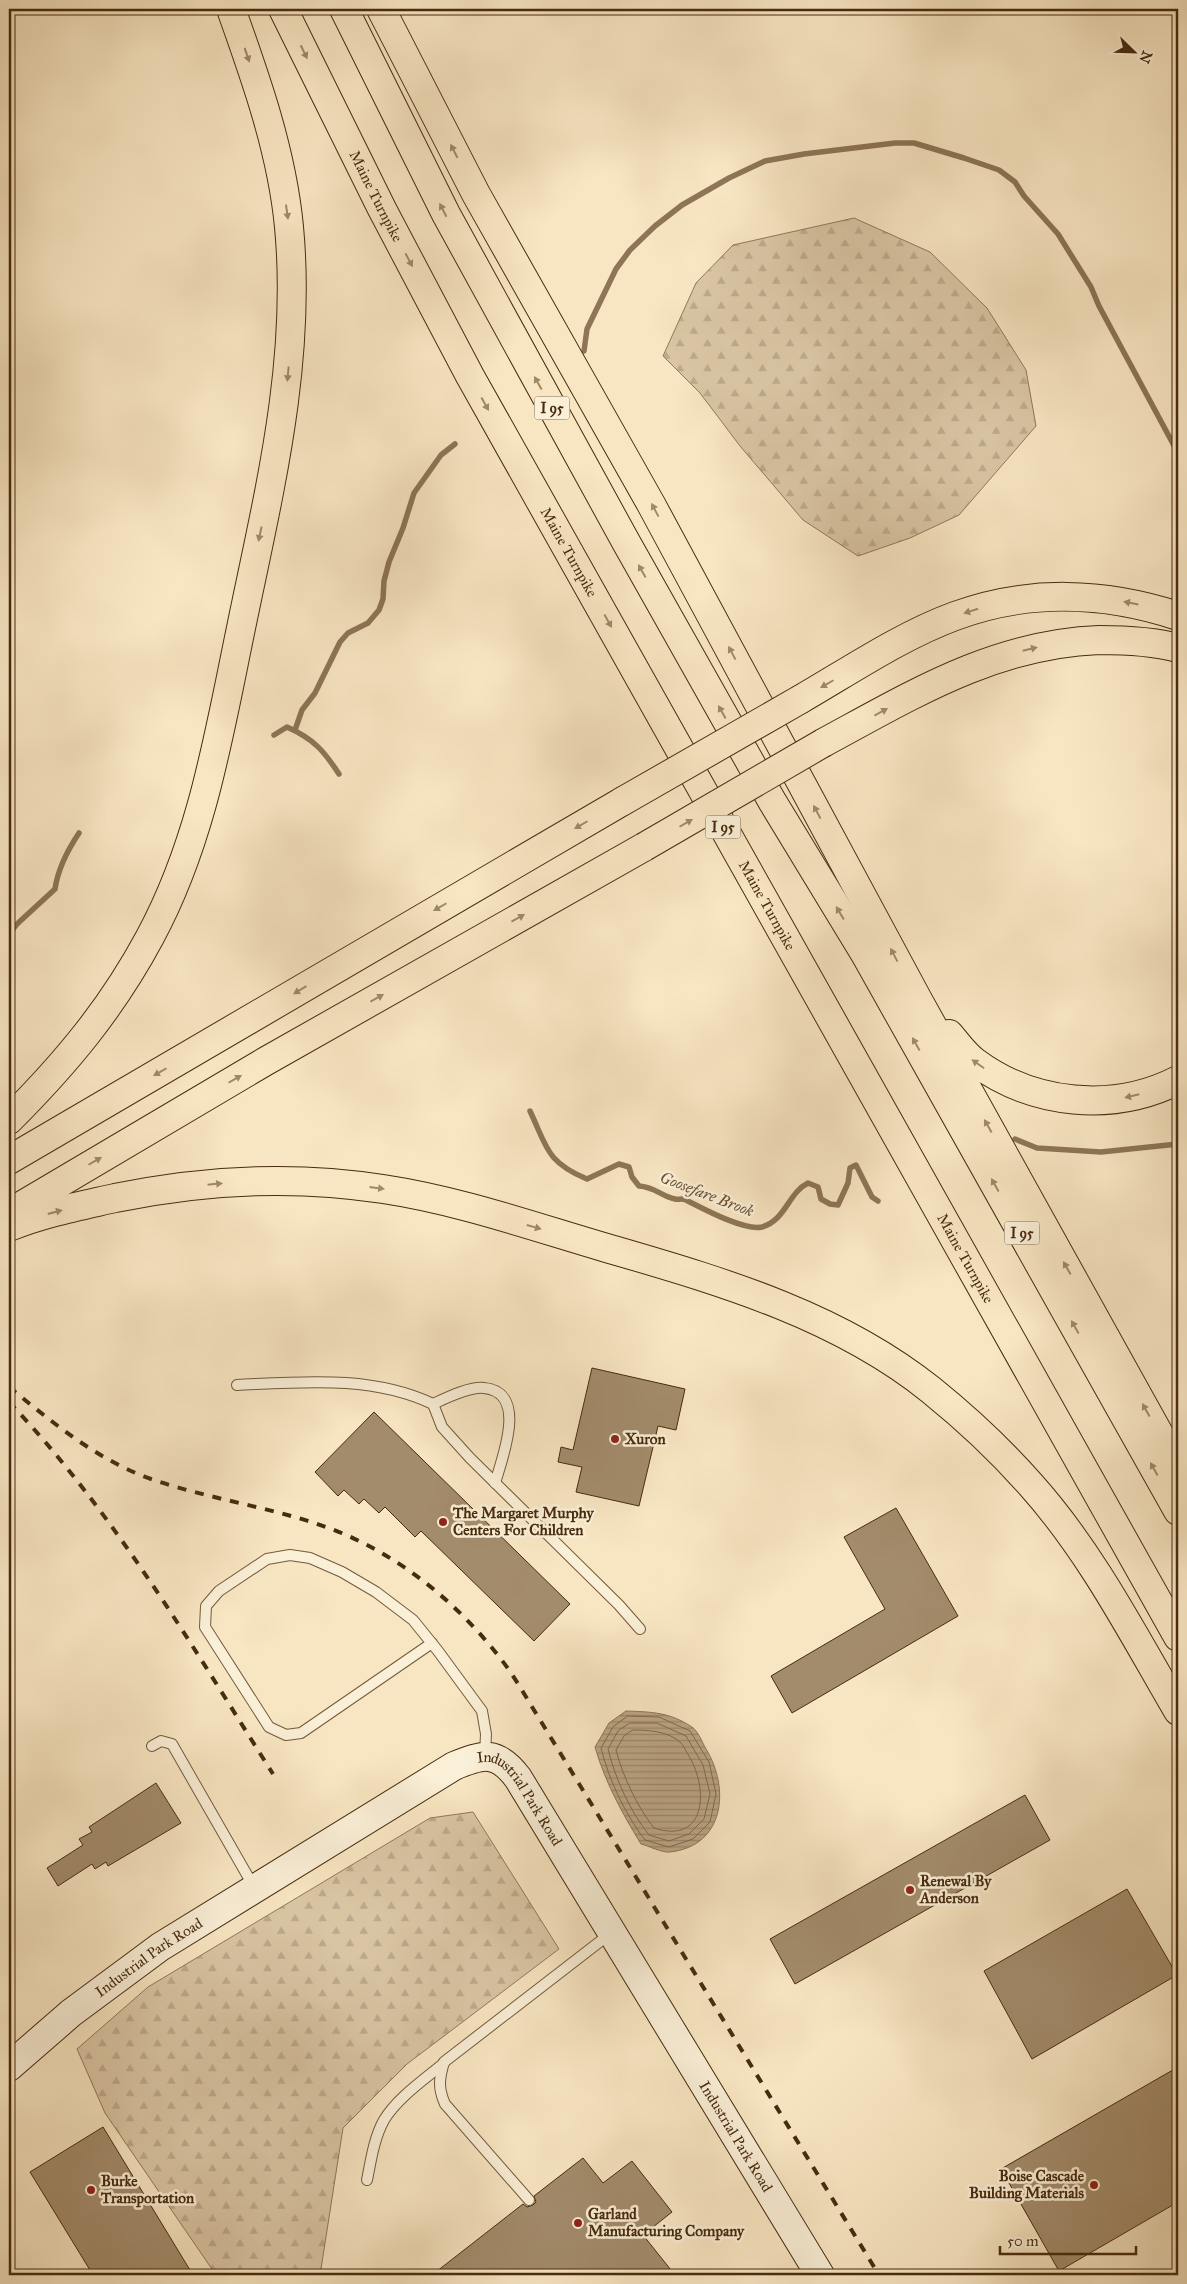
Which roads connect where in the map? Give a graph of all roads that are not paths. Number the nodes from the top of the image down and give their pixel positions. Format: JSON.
{"nodes":[{"id":1,"x":231,"y":9,"type":"edge"},
{"id":2,"x":283,"y":9,"type":"edge"},
{"id":3,"x":344,"y":9,"type":"edge"},
{"id":4,"x":381,"y":9,"type":"edge"},
{"id":5,"x":1178,"y":616,"type":"edge"},
{"id":6,"x":1178,"y":648,"type":"edge"},
{"id":7,"x":916,"y":998,"type":"junction"},
{"id":8,"x":1178,"y":1080,"type":"edge"},
{"id":9,"x":9,"y":1120,"type":"edge"},
{"id":10,"x":9,"y":1160,"type":"edge"},
{"id":11,"x":9,"y":1213,"type":"edge"},
{"id":12,"x":9,"y":1227,"type":"edge"},
{"id":13,"x":237,"y":1385,"type":"dead end"},
{"id":14,"x":433,"y":1404,"type":"junction"},
{"id":15,"x":1178,"y":1468,"type":"edge"},
{"id":16,"x":495,"y":1482,"type":"junction"},
{"id":17,"x":1178,"y":1511,"type":"edge"},
{"id":18,"x":640,"y":1630,"type":"dead end"},
{"id":19,"x":1178,"y":1637,"type":"edge"},
{"id":20,"x":432,"y":1643,"type":"junction"},
{"id":21,"x":1178,"y":1711,"type":"edge"},
{"id":22,"x":152,"y":1746,"type":"dead end"},
{"id":23,"x":485,"y":1756,"type":"junction"},
{"id":24,"x":255,"y":1888,"type":"junction"},
{"id":25,"x":612,"y":1932,"type":"junction"},
{"id":26,"x":444,"y":2062,"type":"junction"},
{"id":27,"x":9,"y":2067,"type":"edge"},
{"id":28,"x":367,"y":2180,"type":"dead end"},
{"id":29,"x":529,"y":2200,"type":"dead end"},
{"id":30,"x":9,"y":2270,"type":"edge"},
{"id":31,"x":12,"y":2275,"type":"edge"},
{"id":32,"x":820,"y":2275,"type":"edge"}],
"edges":[{"from":1,"to":9,"type":"highway","one_way":true},
{"from":2,"to":19,"type":"highway","name":"Maine Turnpike","number":"I 95","one_way":true},
{"from":17,"to":3,"type":"highway","number":"I 95","one_way":true},
{"from":7,"to":4,"type":"highway","one_way":true},
{"from":5,"to":10,"type":"highway","one_way":true,"bridge":true},
{"from":11,"to":6,"type":"highway","one_way":true,"bridge":true},
{"from":8,"to":7,"type":"highway","one_way":true},
{"from":15,"to":7,"type":"highway","one_way":true},
{"from":12,"to":21,"type":"highway","one_way":true},
{"from":13,"to":14,"type":"lane"},
{"from":14,"to":16,"type":"lane"},
{"from":14,"to":16,"type":"lane"},
{"from":16,"to":18,"type":"lane"},
{"from":20,"to":20,"type":"lane"},
{"from":20,"to":23,"type":"lane"},
{"from":22,"to":24,"type":"lane"},
{"from":23,"to":24,"type":"street","name":"Industrial Park Road"},
{"from":23,"to":25,"type":"street","name":"Industrial Park Road"},
{"from":24,"to":27,"type":"street","name":"Industrial Park Road"},
{"from":25,"to":26,"type":"lane"},
{"from":25,"to":32,"type":"street","name":"Industrial Park Road"},
{"from":26,"to":28,"type":"lane"},
{"from":26,"to":29,"type":"lane"},
{"from":30,"to":31,"type":"lane"}]}
